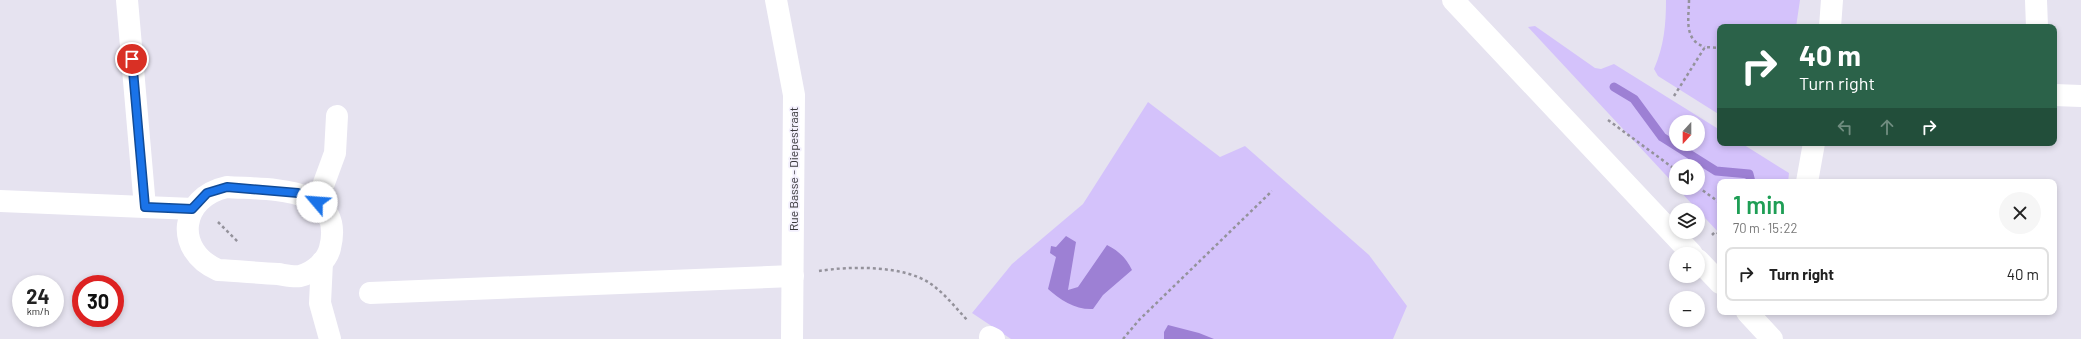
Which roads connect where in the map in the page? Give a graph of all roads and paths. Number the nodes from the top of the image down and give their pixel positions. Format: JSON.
{"nodes":[{"id":1,"x":127,"y":0,"type":"edge"},
{"id":2,"x":776,"y":0,"type":"edge"},
{"id":3,"x":1454,"y":0,"type":"edge"},
{"id":4,"x":1689,"y":0,"type":"edge"},
{"id":5,"x":1832,"y":0,"type":"edge"},
{"id":6,"x":2036,"y":0,"type":"edge"},
{"id":7,"x":1830,"y":24,"type":"edge"},
{"id":8,"x":2037,"y":24,"type":"edge"},
{"id":9,"x":1705,"y":47,"type":"junction"},
{"id":10,"x":1717,"y":48,"type":"edge"},
{"id":11,"x":2057,"y":95,"type":"edge"},
{"id":12,"x":1674,"y":96,"type":"dead end"},
{"id":13,"x":2081,"y":96,"type":"edge"},
{"id":14,"x":337,"y":116,"type":"dead end"},
{"id":15,"x":1608,"y":120,"type":"dead end"},
{"id":16,"x":1813,"y":146,"type":"edge"},
{"id":17,"x":1669,"y":165,"type":"edge"},
{"id":18,"x":1808,"y":179,"type":"edge"},
{"id":19,"x":1272,"y":190,"type":"dead end"},
{"id":20,"x":1705,"y":192,"type":"edge"},
{"id":21,"x":0,"y":200,"type":"edge"},
{"id":22,"x":1717,"y":201,"type":"edge"},
{"id":23,"x":317,"y":202,"type":"junction"},
{"id":24,"x":195,"y":206,"type":"junction"},
{"id":25,"x":145,"y":207,"type":"junction"},
{"id":26,"x":1685,"y":247,"type":"edge"},
{"id":27,"x":322,"y":262,"type":"junction"},
{"id":28,"x":1705,"y":267,"type":"edge"},
{"id":29,"x":271,"y":274,"type":"junction"},
{"id":30,"x":793,"y":276,"type":"junction"},
{"id":31,"x":1717,"y":280,"type":"edge"},
{"id":32,"x":370,"y":293,"type":"dead end"},
{"id":33,"x":1756,"y":315,"type":"edge"},
{"id":34,"x":992,"y":338,"type":"edge"},
{"id":35,"x":330,"y":339,"type":"edge"},
{"id":36,"x":792,"y":339,"type":"edge"},
{"id":37,"x":1123,"y":339,"type":"edge"},
{"id":38,"x":1772,"y":339,"type":"edge"}],
"edges":[{"from":1,"to":25,"type":"street"},
{"from":2,"to":30,"type":"street","name":"Rue Basse - Diepestraat"},
{"from":3,"to":26,"type":"street"},
{"from":4,"to":9,"type":"path"},
{"from":5,"to":7,"type":"street"},
{"from":6,"to":8,"type":"street"},
{"from":9,"to":10,"type":"path"},
{"from":9,"to":12,"type":"path"},
{"from":11,"to":13,"type":"street"},
{"from":14,"to":23,"type":"street"},
{"from":15,"to":17,"type":"path"},
{"from":16,"to":18,"type":"street"},
{"from":19,"to":37,"type":"path"},
{"from":20,"to":22,"type":"path"},
{"from":21,"to":25,"type":"street"},
{"from":23,"to":24,"type":"street"},
{"from":23,"to":27,"type":"street"},
{"from":24,"to":25,"type":"street"},
{"from":24,"to":29,"type":"path"},
{"from":24,"to":29,"type":"street"},
{"from":27,"to":29,"type":"street"},
{"from":27,"to":35,"type":"street"},
{"from":28,"to":31,"type":"street"},
{"from":30,"to":32,"type":"street"},
{"from":30,"to":34,"type":"path"},
{"from":30,"to":36,"type":"street","name":"Rue Basse - Diepestraat"},
{"from":33,"to":38,"type":"street"}]}
